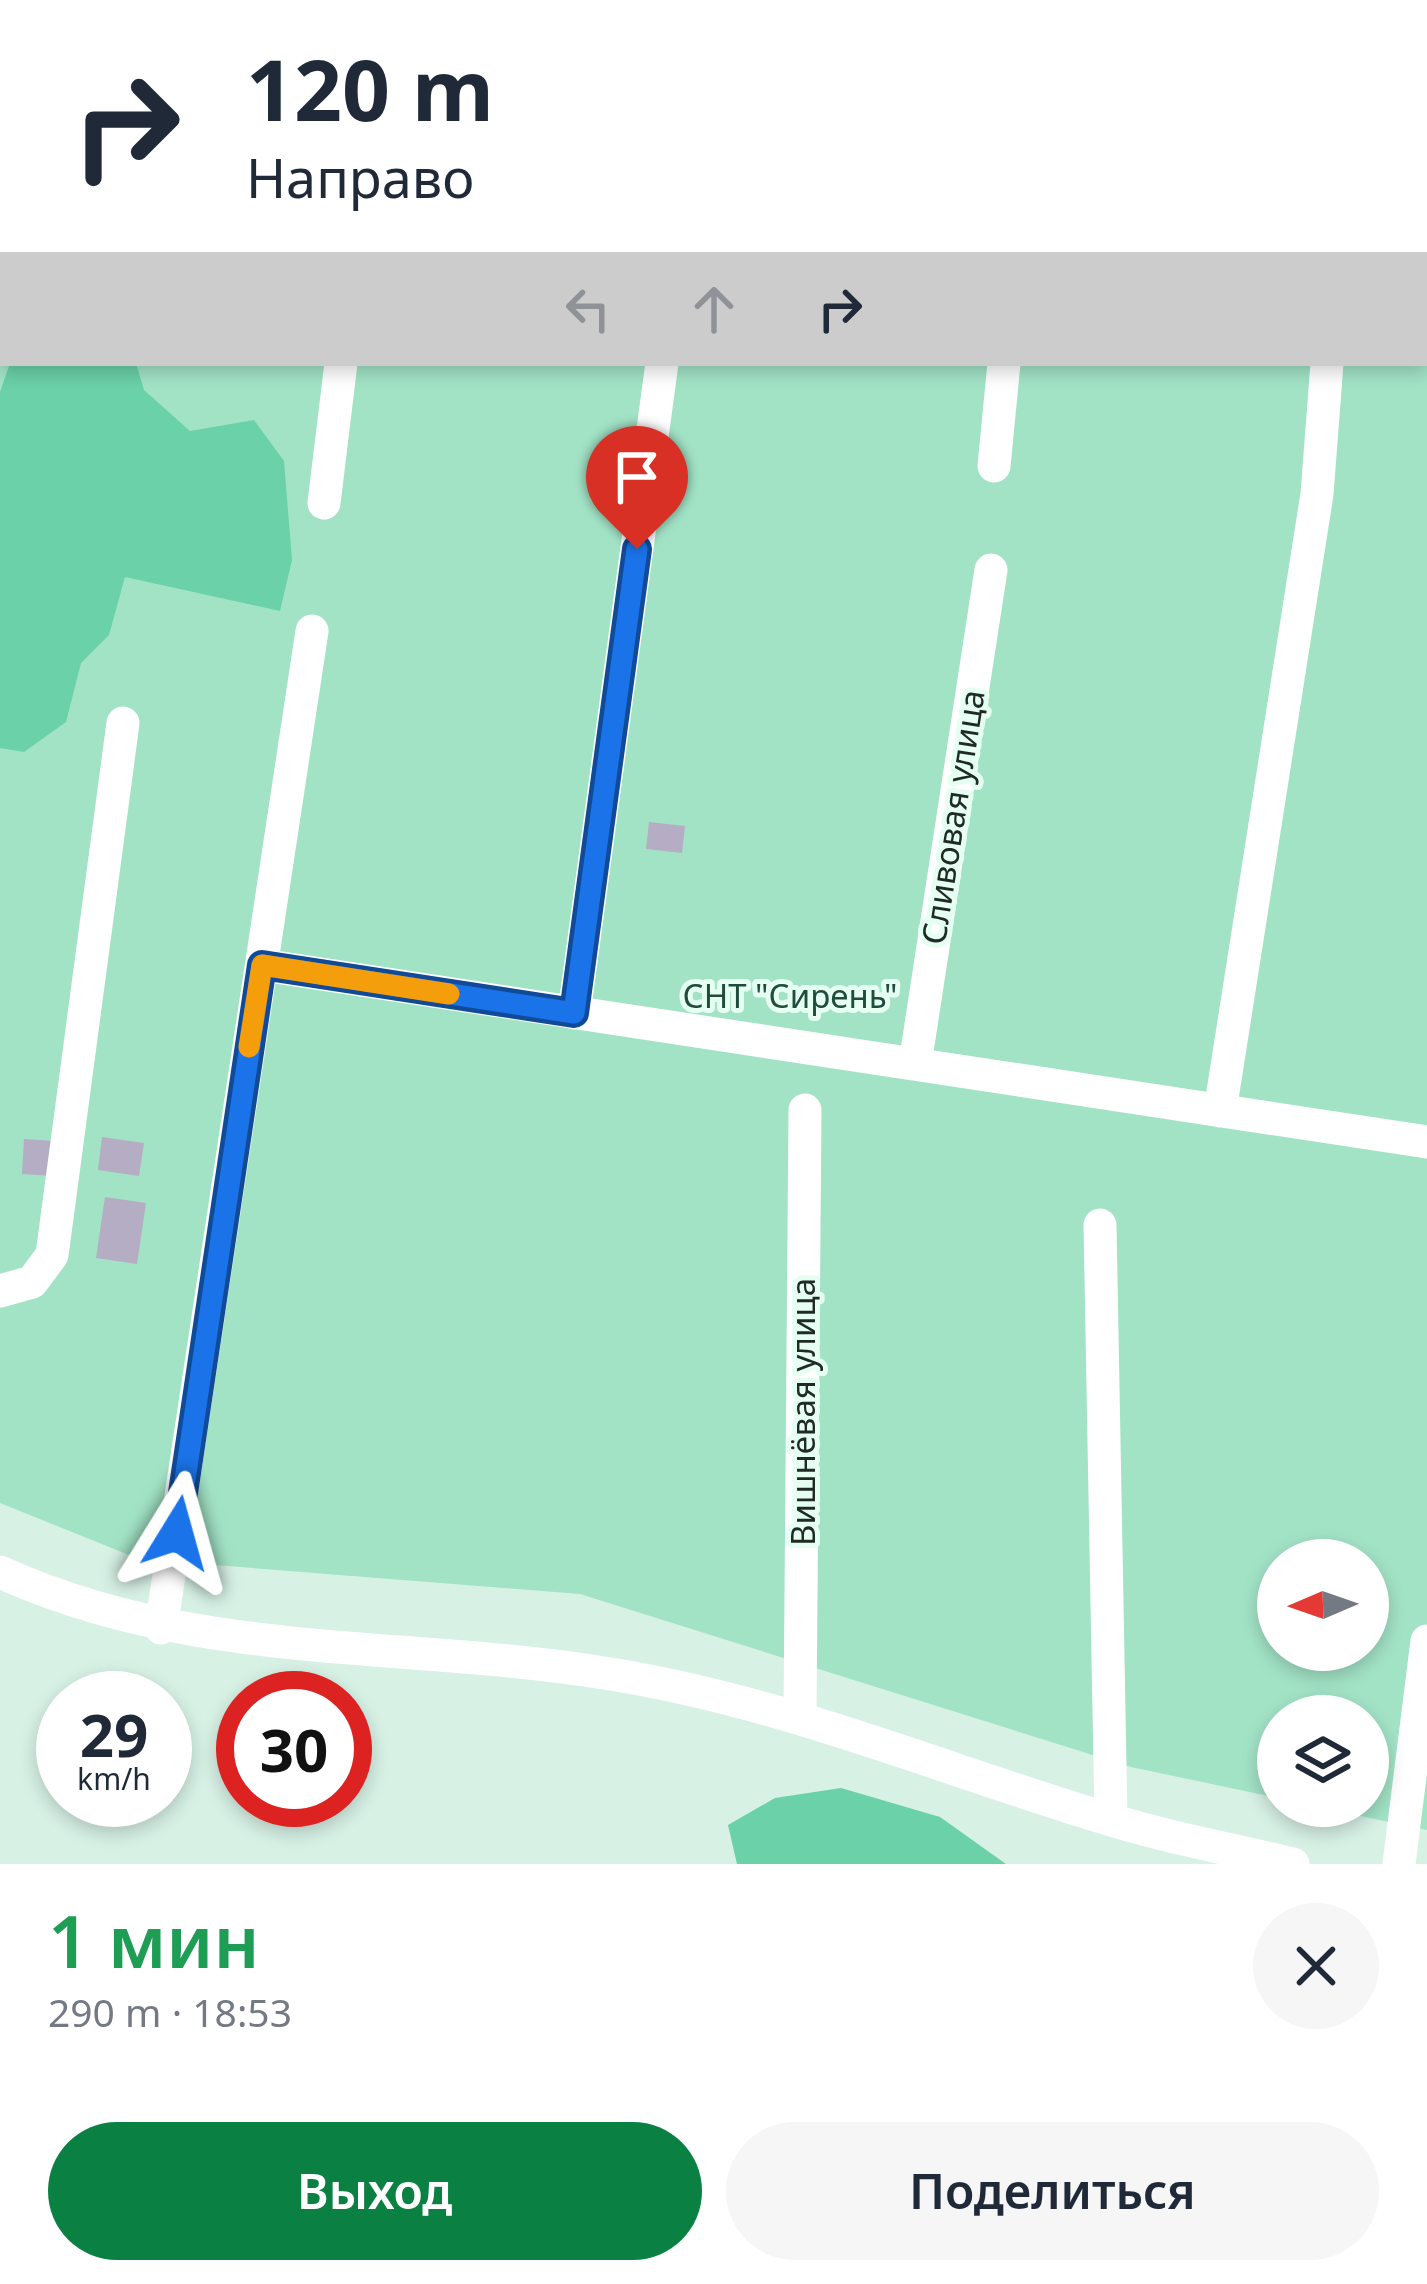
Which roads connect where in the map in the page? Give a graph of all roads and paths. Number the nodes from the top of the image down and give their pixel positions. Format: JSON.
{"nodes":[{"id":1,"x":341,"y":366,"type":"edge"},
{"id":2,"x":662,"y":366,"type":"edge"},
{"id":3,"x":1004,"y":366,"type":"edge"},
{"id":4,"x":1327,"y":366,"type":"edge"},
{"id":5,"x":994,"y":466,"type":"dead end"},
{"id":6,"x":324,"y":503,"type":"dead end"},
{"id":7,"x":991,"y":570,"type":"dead end"},
{"id":8,"x":312,"y":631,"type":"dead end"},
{"id":9,"x":122,"y":723,"type":"dead end"},
{"id":10,"x":262,"y":965,"type":"junction"},
{"id":11,"x":574,"y":1013,"type":"junction"},
{"id":12,"x":915,"y":1064,"type":"junction"},
{"id":13,"x":805,"y":1110,"type":"dead end"},
{"id":14,"x":1220,"y":1111,"type":"junction"},
{"id":15,"x":1427,"y":1142,"type":"edge"},
{"id":16,"x":1100,"y":1225,"type":"dead end"},
{"id":17,"x":0,"y":1292,"type":"edge"},
{"id":18,"x":0,"y":1572,"type":"edge"},
{"id":19,"x":161,"y":1628,"type":"junction"},
{"id":20,"x":1427,"y":1641,"type":"edge"},
{"id":21,"x":800,"y":1715,"type":"junction"},
{"id":22,"x":1111,"y":1820,"type":"junction"},
{"id":23,"x":1293,"y":1864,"type":"edge"},
{"id":24,"x":1400,"y":1864,"type":"edge"}],
"edges":[{"from":1,"to":6,"type":"street"},
{"from":2,"to":11,"type":"street"},
{"from":3,"to":5,"type":"street"},
{"from":4,"to":14,"type":"street"},
{"from":7,"to":12,"type":"street","name":"Сливовая улица"},
{"from":8,"to":10,"type":"street"},
{"from":9,"to":17,"type":"street"},
{"from":10,"to":11,"type":"street"},
{"from":10,"to":19,"type":"street"},
{"from":11,"to":12,"type":"street"},
{"from":12,"to":14,"type":"street"},
{"from":13,"to":21,"type":"street","name":"Вишнёвая улица"},
{"from":14,"to":15,"type":"street"},
{"from":16,"to":22,"type":"street"},
{"from":18,"to":19,"type":"street"},
{"from":19,"to":21,"type":"street"},
{"from":20,"to":24,"type":"street"},
{"from":21,"to":22,"type":"street"},
{"from":22,"to":23,"type":"street"}]}
